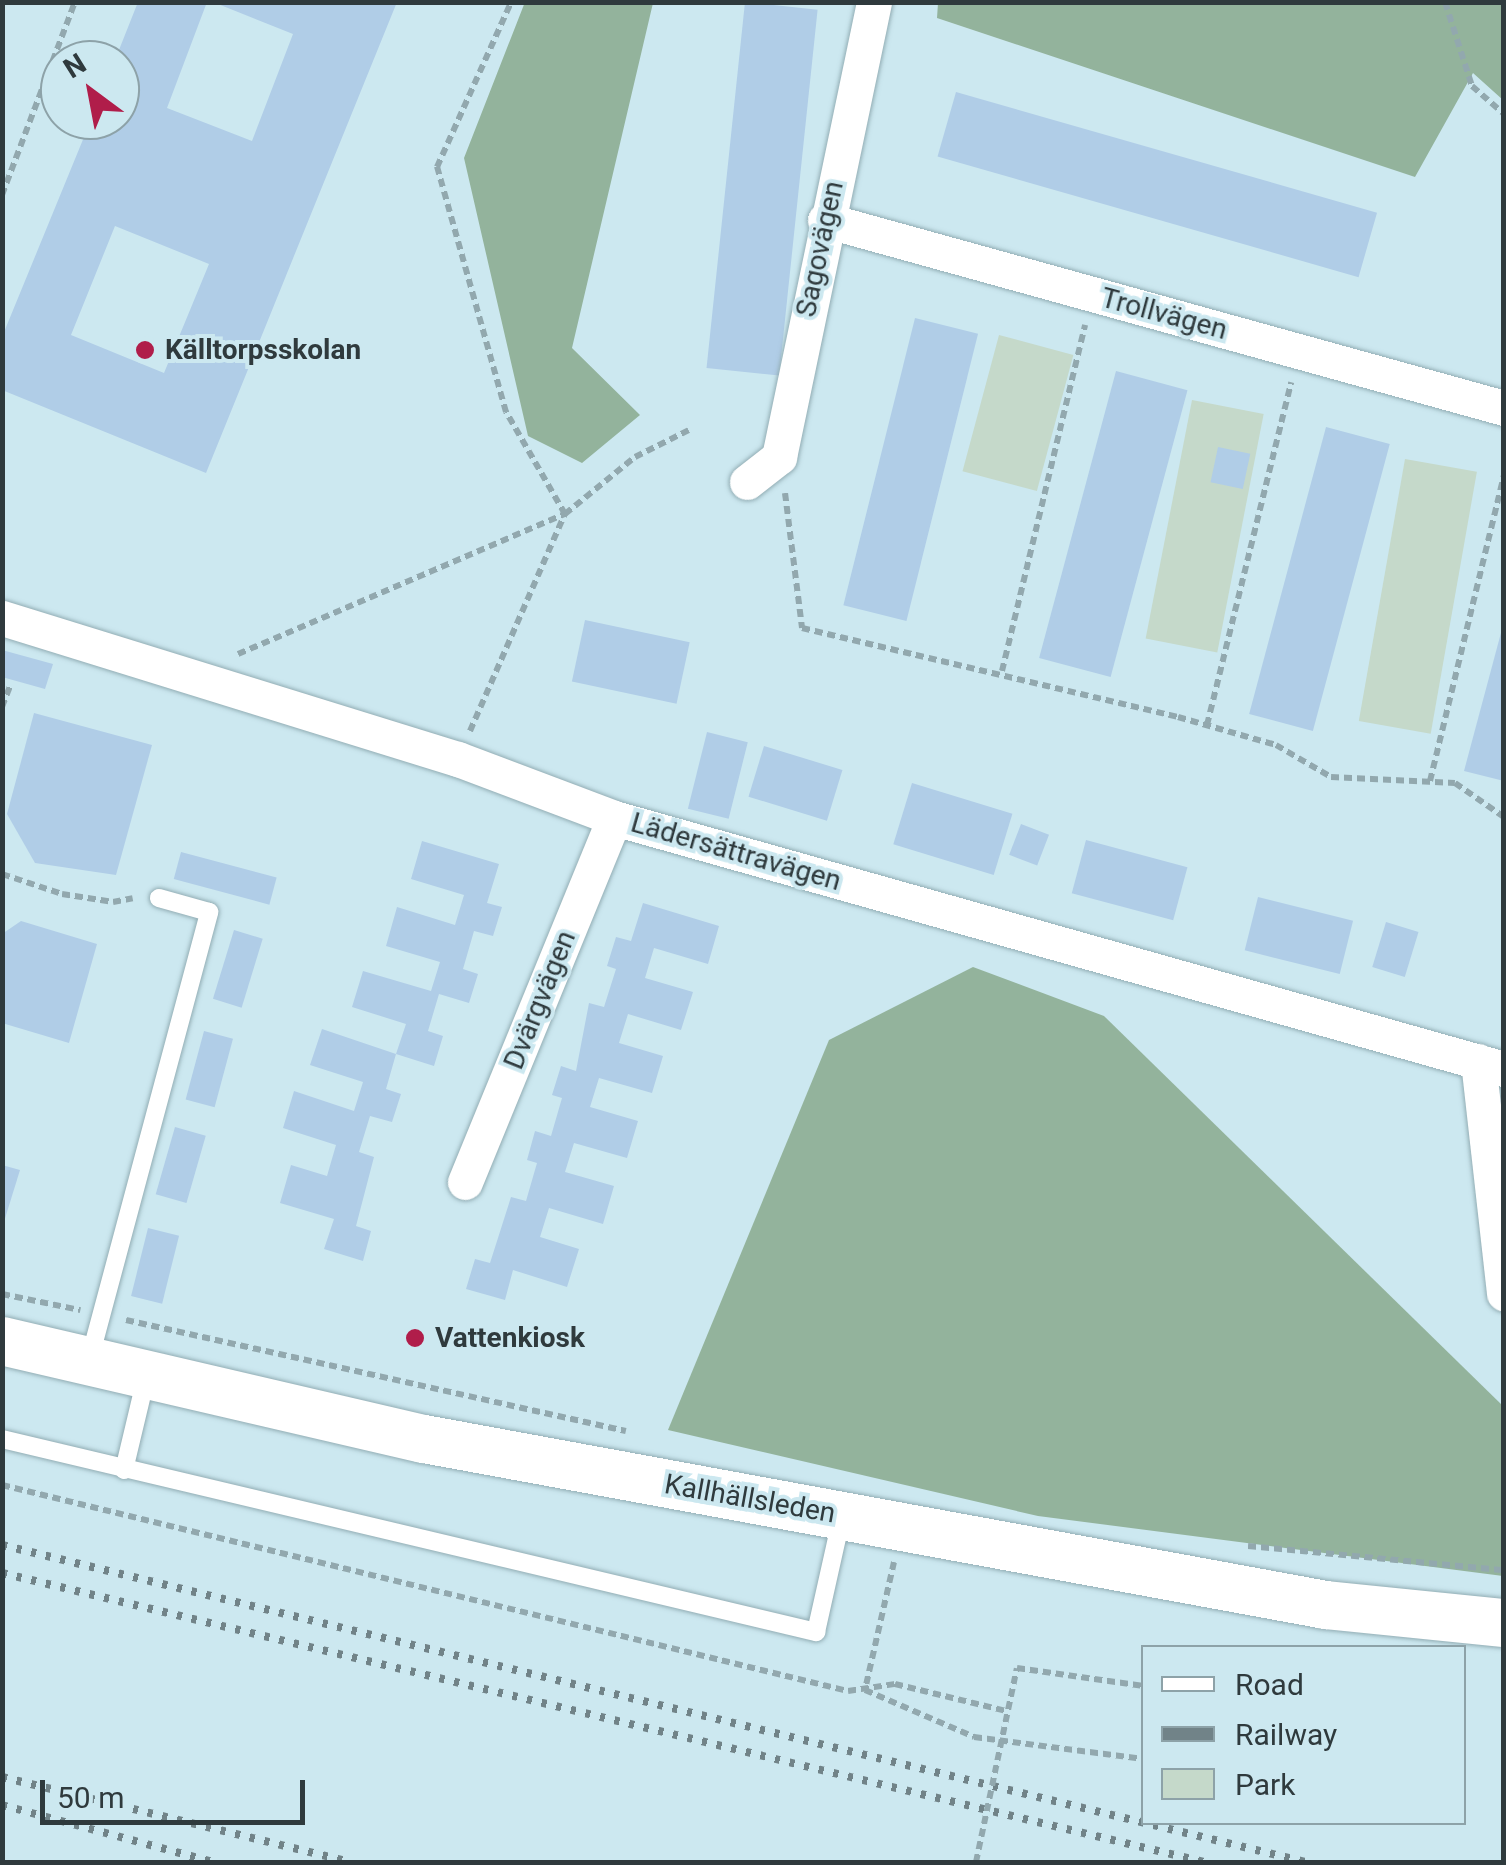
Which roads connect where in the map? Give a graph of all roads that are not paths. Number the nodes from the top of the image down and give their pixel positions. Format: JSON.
{"nodes":[{"id":1,"x":874,"y":2,"type":"edge"},
{"id":2,"x":825,"y":220,"type":"junction"},
{"id":3,"x":1504,"y":408,"type":"edge"},
{"id":4,"x":746,"y":482,"type":"dead end"},
{"id":5,"x":2,"y":618,"type":"edge"},
{"id":6,"x":614,"y":818,"type":"junction"},
{"id":7,"x":159,"y":898,"type":"road end"},
{"id":8,"x":1491,"y":1065,"type":"edge"},
{"id":9,"x":465,"y":1182,"type":"dead end"},
{"id":10,"x":1504,"y":1294,"type":"edge"},
{"id":11,"x":2,"y":1341,"type":"edge"},
{"id":12,"x":88,"y":1361,"type":"junction"},
{"id":13,"x":147,"y":1376,"type":"junction"},
{"id":14,"x":2,"y":1439,"type":"edge"},
{"id":15,"x":124,"y":1470,"type":"junction"},
{"id":16,"x":842,"y":1515,"type":"junction"},
{"id":17,"x":1504,"y":1623,"type":"edge"}],
"edges":[{"from":1,"to":2,"type":"street","name":"Sagovägen"},
{"from":2,"to":3,"type":"street","name":"Trollvägen"},
{"from":2,"to":4,"type":"street","name":"Sagovägen"},
{"from":5,"to":6,"type":"street","name":"Lädersättravägen"},
{"from":6,"to":8,"type":"street","name":"Lädersättravägen"},
{"from":6,"to":9,"type":"street","name":"Dvärgvägen"},
{"from":7,"to":12,"type":"lane"},
{"from":8,"to":10,"type":"street","name":"Lädersättravägen"},
{"from":11,"to":12,"type":"street","name":"Kallhällsleden"},
{"from":12,"to":13,"type":"street","name":"Kallhällsleden"},
{"from":13,"to":15,"type":"lane"},
{"from":13,"to":16,"type":"street","name":"Kallhällsleden"},
{"from":14,"to":15,"type":"lane"},
{"from":15,"to":16,"type":"lane"},
{"from":16,"to":17,"type":"street","name":"Kallhällsleden"}]}
